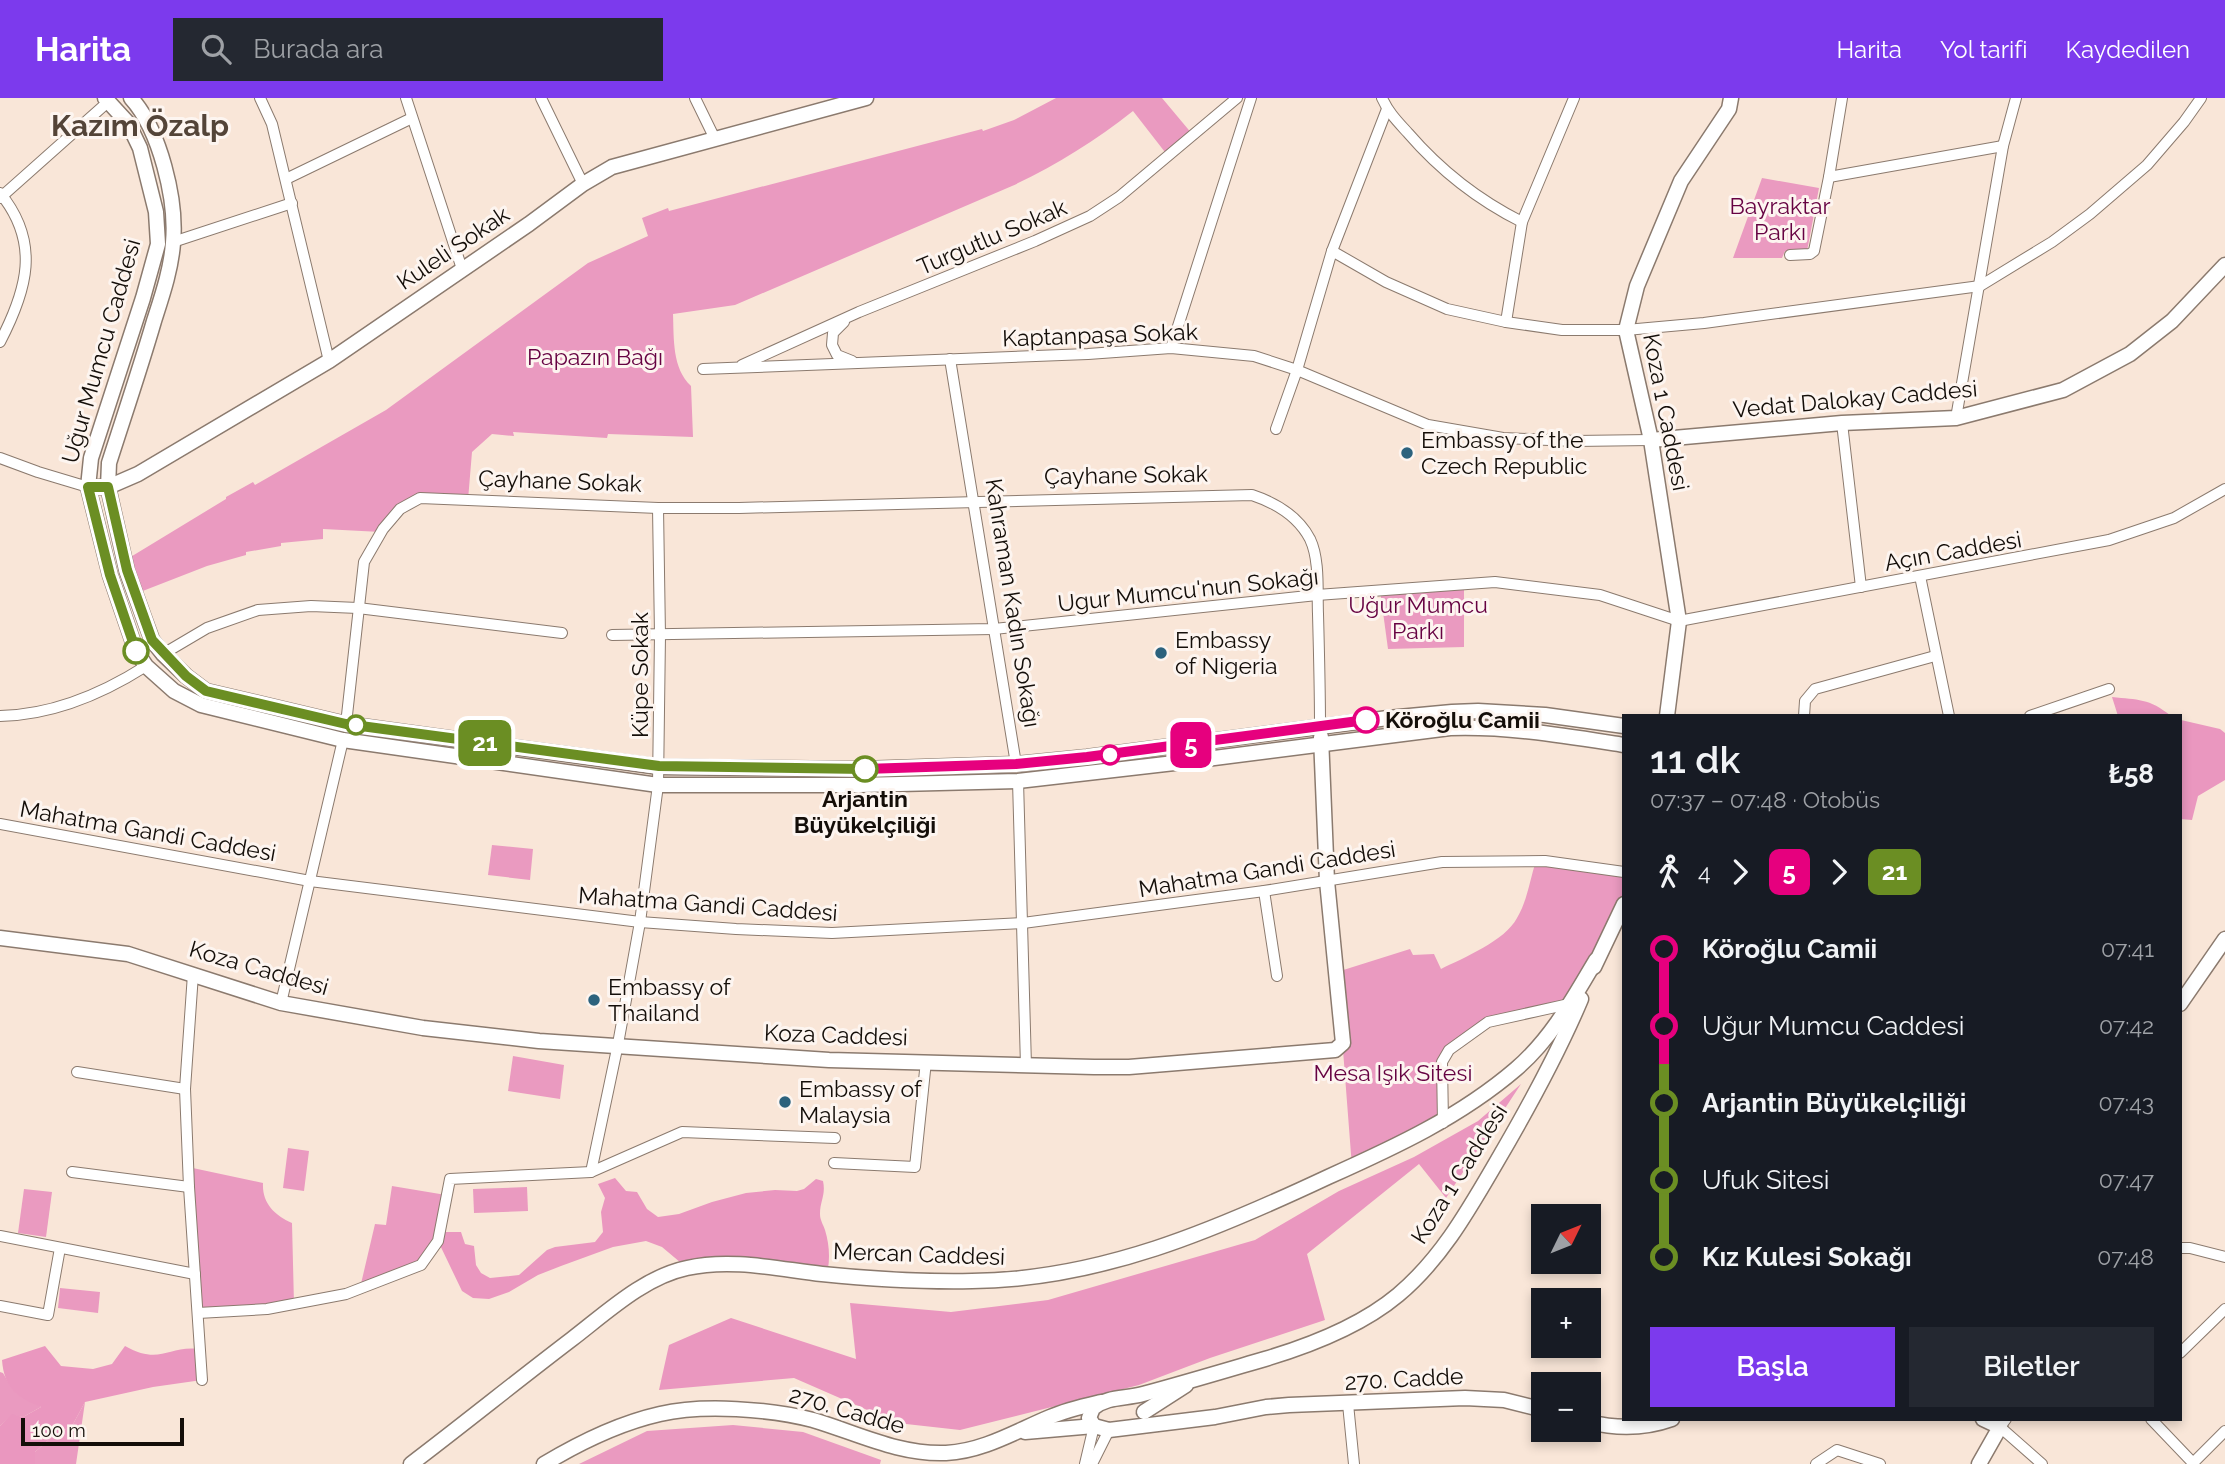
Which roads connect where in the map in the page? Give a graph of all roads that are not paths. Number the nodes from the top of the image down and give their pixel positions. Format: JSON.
{"nodes":[{"id":1,"x":131,"y":98,"type":"edge"},
{"id":2,"x":260,"y":98,"type":"edge"},
{"id":3,"x":406,"y":98,"type":"edge"},
{"id":4,"x":541,"y":98,"type":"edge"},
{"id":5,"x":695,"y":98,"type":"edge"},
{"id":6,"x":866,"y":98,"type":"edge"},
{"id":7,"x":1237,"y":98,"type":"edge"},
{"id":8,"x":1251,"y":98,"type":"edge"},
{"id":9,"x":1574,"y":98,"type":"edge"},
{"id":10,"x":1731,"y":98,"type":"edge"},
{"id":11,"x":1842,"y":98,"type":"edge"},
{"id":12,"x":2015,"y":98,"type":"edge"},
{"id":13,"x":2201,"y":98,"type":"edge"},
{"id":14,"x":109,"y":99,"type":"edge"},
{"id":15,"x":834,"y":102,"type":"edge"},
{"id":16,"x":1385,"y":102,"type":"edge"},
{"id":17,"x":412,"y":118,"type":"junction"},
{"id":18,"x":715,"y":139,"type":"junction"},
{"id":19,"x":2003,"y":146,"type":"junction"},
{"id":20,"x":1829,"y":177,"type":"junction"},
{"id":21,"x":286,"y":179,"type":"junction"},
{"id":22,"x":583,"y":184,"type":"junction"},
{"id":23,"x":1,"y":196,"type":"edge"},
{"id":24,"x":292,"y":203,"type":"junction"},
{"id":25,"x":1522,"y":222,"type":"junction"},
{"id":26,"x":173,"y":242,"type":"junction"},
{"id":27,"x":1332,"y":251,"type":"junction"},
{"id":28,"x":1790,"y":255,"type":"dead end"},
{"id":29,"x":2225,"y":265,"type":"edge"},
{"id":30,"x":462,"y":269,"type":"junction"},
{"id":31,"x":1980,"y":286,"type":"junction"},
{"id":32,"x":859,"y":312,"type":"junction"},
{"id":33,"x":1506,"y":322,"type":"junction"},
{"id":34,"x":1626,"y":330,"type":"junction"},
{"id":35,"x":0,"y":342,"type":"edge"},
{"id":36,"x":1171,"y":348,"type":"junction"},
{"id":37,"x":950,"y":359,"type":"junction"},
{"id":38,"x":329,"y":361,"type":"junction"},
{"id":39,"x":863,"y":362,"type":"junction"},
{"id":40,"x":735,"y":368,"type":"junction"},
{"id":41,"x":703,"y":369,"type":"dead end"},
{"id":42,"x":1297,"y":370,"type":"junction"},
{"id":43,"x":1956,"y":418,"type":"junction"},
{"id":44,"x":1842,"y":423,"type":"junction"},
{"id":45,"x":1276,"y":429,"type":"dead end"},
{"id":46,"x":1651,"y":440,"type":"junction"},
{"id":47,"x":0,"y":458,"type":"edge"},
{"id":48,"x":88,"y":487,"type":"junction"},
{"id":49,"x":108,"y":487,"type":"junction"},
{"id":50,"x":2225,"y":489,"type":"edge"},
{"id":51,"x":973,"y":502,"type":"junction"},
{"id":52,"x":658,"y":508,"type":"junction"},
{"id":53,"x":1920,"y":576,"type":"junction"},
{"id":54,"x":1861,"y":587,"type":"junction"},
{"id":55,"x":1317,"y":595,"type":"junction"},
{"id":56,"x":358,"y":608,"type":"junction"},
{"id":57,"x":1679,"y":621,"type":"junction"},
{"id":58,"x":994,"y":629,"type":"junction"},
{"id":59,"x":562,"y":632,"type":"dead end"},
{"id":60,"x":612,"y":635,"type":"dead end"},
{"id":61,"x":660,"y":635,"type":"junction"},
{"id":62,"x":163,"y":654,"type":"junction"},
{"id":63,"x":1936,"y":656,"type":"junction"},
{"id":64,"x":146,"y":666,"type":"junction"},
{"id":65,"x":2109,"y":689,"type":"dead end"},
{"id":66,"x":1667,"y":714,"type":"edge"},
{"id":67,"x":1804,"y":714,"type":"edge"},
{"id":68,"x":1949,"y":714,"type":"edge"},
{"id":69,"x":2036,"y":714,"type":"edge"},
{"id":70,"x":0,"y":716,"type":"edge"},
{"id":71,"x":346,"y":724,"type":"junction"},
{"id":72,"x":1321,"y":726,"type":"junction"},
{"id":73,"x":1622,"y":726,"type":"edge"},
{"id":74,"x":343,"y":740,"type":"junction"},
{"id":75,"x":1321,"y":744,"type":"junction"},
{"id":76,"x":1622,"y":745,"type":"edge"},
{"id":77,"x":1016,"y":764,"type":"junction"},
{"id":78,"x":659,"y":766,"type":"junction"},
{"id":79,"x":1018,"y":781,"type":"junction"},
{"id":80,"x":658,"y":785,"type":"junction"},
{"id":81,"x":0,"y":824,"type":"edge"},
{"id":82,"x":1622,"y":872,"type":"edge"},
{"id":83,"x":310,"y":881,"type":"junction"},
{"id":84,"x":1327,"y":881,"type":"junction"},
{"id":85,"x":1264,"y":891,"type":"junction"},
{"id":86,"x":1622,"y":908,"type":"edge"},
{"id":87,"x":640,"y":922,"type":"junction"},
{"id":88,"x":1023,"y":923,"type":"junction"},
{"id":89,"x":0,"y":938,"type":"edge"},
{"id":90,"x":2225,"y":939,"type":"edge"},
{"id":91,"x":1596,"y":960,"type":"junction"},
{"id":92,"x":193,"y":974,"type":"junction"},
{"id":93,"x":1277,"y":976,"type":"dead end"},
{"id":94,"x":2182,"y":1001,"type":"edge"},
{"id":95,"x":281,"y":1003,"type":"junction"},
{"id":96,"x":1569,"y":1004,"type":"junction"},
{"id":97,"x":1343,"y":1043,"type":"joint"},
{"id":98,"x":618,"y":1044,"type":"junction"},
{"id":99,"x":926,"y":1061,"type":"junction"},
{"id":100,"x":1026,"y":1066,"type":"junction"},
{"id":101,"x":77,"y":1072,"type":"dead end"},
{"id":102,"x":185,"y":1089,"type":"junction"},
{"id":103,"x":1443,"y":1122,"type":"junction"},
{"id":104,"x":835,"y":1138,"type":"dead end"},
{"id":105,"x":834,"y":1163,"type":"dead end"},
{"id":106,"x":72,"y":1172,"type":"dead end"},
{"id":107,"x":591,"y":1172,"type":"junction"},
{"id":108,"x":189,"y":1188,"type":"junction"},
{"id":109,"x":0,"y":1236,"type":"edge"},
{"id":110,"x":60,"y":1248,"type":"junction"},
{"id":111,"x":2182,"y":1248,"type":"edge"},
{"id":112,"x":2225,"y":1257,"type":"edge"},
{"id":113,"x":195,"y":1274,"type":"junction"},
{"id":114,"x":0,"y":1306,"type":"edge"},
{"id":115,"x":2225,"y":1309,"type":"edge"},
{"id":116,"x":198,"y":1313,"type":"junction"},
{"id":117,"x":2182,"y":1351,"type":"edge"},
{"id":118,"x":202,"y":1380,"type":"dead end"},
{"id":119,"x":1192,"y":1380,"type":"junction"},
{"id":120,"x":1132,"y":1396,"type":"junction"},
{"id":121,"x":1102,"y":1402,"type":"junction"},
{"id":122,"x":1160,"y":1402,"type":"junction"},
{"id":123,"x":1348,"y":1404,"type":"junction"},
{"id":124,"x":1531,"y":1407,"type":"edge"},
{"id":125,"x":1144,"y":1412,"type":"junction"},
{"id":126,"x":1182,"y":1421,"type":"junction"},
{"id":127,"x":1663,"y":1421,"type":"edge"},
{"id":128,"x":2153,"y":1421,"type":"edge"},
{"id":129,"x":2003,"y":1423,"type":"edge"},
{"id":130,"x":1601,"y":1424,"type":"edge"},
{"id":131,"x":1094,"y":1426,"type":"junction"},
{"id":132,"x":1130,"y":1427,"type":"junction"},
{"id":133,"x":1110,"y":1430,"type":"junction"},
{"id":134,"x":2225,"y":1431,"type":"edge"},
{"id":135,"x":1020,"y":1432,"type":"junction"},
{"id":136,"x":2192,"y":1463,"type":"edge"},
{"id":137,"x":411,"y":1464,"type":"edge"},
{"id":138,"x":544,"y":1464,"type":"edge"},
{"id":139,"x":1085,"y":1464,"type":"edge"},
{"id":140,"x":1092,"y":1464,"type":"edge"},
{"id":141,"x":1354,"y":1464,"type":"edge"},
{"id":142,"x":1816,"y":1464,"type":"edge"},
{"id":143,"x":1881,"y":1464,"type":"edge"},
{"id":144,"x":1979,"y":1464,"type":"edge"},
{"id":145,"x":2042,"y":1464,"type":"edge"}],
"edges":[{"from":1,"to":26,"type":"main road","name":"Uğur Mumcu Caddesi"},
{"from":2,"to":21,"type":"street"},
{"from":3,"to":17,"type":"street"},
{"from":4,"to":22,"type":"street"},
{"from":5,"to":18,"type":"street"},
{"from":6,"to":15,"type":"main road","name":"Kuleli Sokak"},
{"from":7,"to":32,"type":"street","name":"Turgutlu Sokak"},
{"from":8,"to":36,"type":"street"},
{"from":9,"to":25,"type":"street"},
{"from":10,"to":34,"type":"main road","name":"Koza 1 Caddesi"},
{"from":11,"to":20,"type":"street"},
{"from":12,"to":19,"type":"street"},
{"from":13,"to":31,"type":"street"},
{"from":14,"to":23,"type":"street"},
{"from":14,"to":48,"type":"main road","name":"Uğur Mumcu Caddesi"},
{"from":15,"to":18,"type":"main road","name":"Kuleli Sokak"},
{"from":16,"to":25,"type":"street"},
{"from":16,"to":27,"type":"street"},
{"from":17,"to":21,"type":"street"},
{"from":17,"to":30,"type":"street"},
{"from":18,"to":22,"type":"main road","name":"Kuleli Sokak"},
{"from":19,"to":20,"type":"street"},
{"from":19,"to":31,"type":"street"},
{"from":20,"to":28,"type":"street"},
{"from":21,"to":24,"type":"street"},
{"from":22,"to":30,"type":"main road","name":"Kuleli Sokak"},
{"from":23,"to":35,"type":"street"},
{"from":24,"to":26,"type":"street"},
{"from":24,"to":38,"type":"street"},
{"from":25,"to":33,"type":"street"},
{"from":26,"to":49,"type":"main road","name":"Uğur Mumcu Caddesi"},
{"from":27,"to":33,"type":"street"},
{"from":27,"to":42,"type":"street"},
{"from":29,"to":43,"type":"main road","name":"Vedat Dalokay Caddesi"},
{"from":30,"to":38,"type":"main road","name":"Kuleli Sokak"},
{"from":31,"to":34,"type":"street"},
{"from":31,"to":43,"type":"street"},
{"from":32,"to":39,"type":"street"},
{"from":32,"to":40,"type":"street","name":"Turgutlu Sokak"},
{"from":33,"to":34,"type":"street"},
{"from":34,"to":46,"type":"main road","name":"Koza 1 Caddesi"},
{"from":36,"to":37,"type":"street","name":"Kaptanpaşa Sokak"},
{"from":36,"to":42,"type":"street","name":"Kaptanpaşa Sokak"},
{"from":37,"to":39,"type":"street","name":"Kaptanpaşa Sokak"},
{"from":37,"to":51,"type":"street","name":"Kahraman Kadın Sokağı"},
{"from":38,"to":49,"type":"main road","name":"Kuleli Sokak"},
{"from":39,"to":40,"type":"street","name":"Kaptanpaşa Sokak"},
{"from":40,"to":41,"type":"street","name":"Kaptanpaşa Sokak"},
{"from":42,"to":45,"type":"street"},
{"from":42,"to":46,"type":"street","name":"Kaptanpaşa Sokak"},
{"from":43,"to":44,"type":"main road","name":"Vedat Dalokay Caddesi"},
{"from":44,"to":46,"type":"main road","name":"Vedat Dalokay Caddesi"},
{"from":44,"to":54,"type":"street"},
{"from":46,"to":57,"type":"main road","name":"Koza 1 Caddesi"},
{"from":47,"to":48,"type":"street"},
{"from":48,"to":49,"type":"main road","name":"Kuleli Sokak"},
{"from":48,"to":64,"type":"main road","name":"Uğur Mumcu Caddesi"},
{"from":49,"to":62,"type":"main road","name":"Uğur Mumcu Caddesi"},
{"from":50,"to":53,"type":"street","name":"Açın Caddesi"},
{"from":51,"to":52,"type":"street","name":"Çayhane Sokak"},
{"from":51,"to":55,"type":"street","name":"Çayhane Sokak"},
{"from":51,"to":58,"type":"street","name":"Kahraman Kadın Sokağı"},
{"from":52,"to":56,"type":"street","name":"Çayhane Sokak"},
{"from":52,"to":61,"type":"street","name":"Küpe Sokak"},
{"from":53,"to":54,"type":"street","name":"Açın Caddesi"},
{"from":53,"to":63,"type":"street"},
{"from":54,"to":57,"type":"street","name":"Açın Caddesi"},
{"from":55,"to":57,"type":"street","name":"Ugur Mumcu'nun Sokağı"},
{"from":55,"to":58,"type":"street","name":"Ugur Mumcu'nun Sokağı"},
{"from":55,"to":72,"type":"street","name":"Çayhane Sokak"},
{"from":56,"to":59,"type":"street"},
{"from":56,"to":62,"type":"street"},
{"from":56,"to":71,"type":"street"},
{"from":57,"to":66,"type":"main road","name":"Koza 1 Caddesi"},
{"from":58,"to":61,"type":"street","name":"Ugur Mumcu'nun Sokağı"},
{"from":58,"to":77,"type":"street","name":"Kahraman Kadın Sokağı"},
{"from":60,"to":61,"type":"street","name":"Ugur Mumcu'nun Sokağı"},
{"from":61,"to":78,"type":"street","name":"Küpe Sokak"},
{"from":62,"to":71,"type":"main road","name":"Uğur Mumcu Caddesi"},
{"from":63,"to":67,"type":"street"},
{"from":63,"to":68,"type":"street"},
{"from":64,"to":70,"type":"street"},
{"from":64,"to":74,"type":"main road","name":"Uğur Mumcu Caddesi"},
{"from":65,"to":69,"type":"street"},
{"from":71,"to":74,"type":"main road"},
{"from":71,"to":78,"type":"main road","name":"Uğur Mumcu Caddesi"},
{"from":72,"to":73,"type":"main road","name":"Uğur Mumcu Caddesi"},
{"from":72,"to":75,"type":"main road","name":"Çayhane Sokak"},
{"from":72,"to":77,"type":"main road","name":"Uğur Mumcu Caddesi"},
{"from":74,"to":80,"type":"main road","name":"Uğur Mumcu Caddesi"},
{"from":74,"to":83,"type":"street"},
{"from":75,"to":76,"type":"main road","name":"Uğur Mumcu Caddesi"},
{"from":75,"to":79,"type":"main road","name":"Uğur Mumcu Caddesi"},
{"from":75,"to":84,"type":"main road","name":"Çayhane Sokak"},
{"from":77,"to":78,"type":"main road","name":"Uğur Mumcu Caddesi"},
{"from":77,"to":79,"type":"main road","name":"Kahraman Kadın Sokağı"},
{"from":78,"to":80,"type":"street","name":"Küpe Sokak"},
{"from":79,"to":80,"type":"main road","name":"Uğur Mumcu Caddesi"},
{"from":79,"to":88,"type":"street","name":"Kahraman Kadın Sokağı"},
{"from":80,"to":87,"type":"street","name":"Küpe Sokak"},
{"from":81,"to":83,"type":"street","name":"Mahatma Gandi Caddesi"},
{"from":82,"to":84,"type":"street","name":"Mahatma Gandi Caddesi"},
{"from":83,"to":87,"type":"street","name":"Mahatma Gandi Caddesi"},
{"from":83,"to":95,"type":"street"},
{"from":84,"to":85,"type":"street","name":"Mahatma Gandi Caddesi"},
{"from":84,"to":97,"type":"main road","name":"Çayhane Sokak"},
{"from":85,"to":88,"type":"street","name":"Mahatma Gandi Caddesi"},
{"from":85,"to":93,"type":"street"},
{"from":86,"to":91,"type":"main road","name":"Koza 1 Caddesi"},
{"from":87,"to":88,"type":"street","name":"Mahatma Gandi Caddesi"},
{"from":87,"to":98,"type":"street","name":"Küpe Sokak"},
{"from":88,"to":100,"type":"street","name":"Kahraman Kadın Sokağı"},
{"from":89,"to":92,"type":"main road","name":"Koza Caddesi"},
{"from":90,"to":94,"type":"main road"},
{"from":91,"to":96,"type":"main road","name":"Mercan Caddesi"},
{"from":91,"to":119,"type":"main road","name":"Koza 1 Caddesi"},
{"from":92,"to":95,"type":"main road","name":"Koza Caddesi"},
{"from":92,"to":102,"type":"street"},
{"from":95,"to":98,"type":"main road","name":"Koza Caddesi"},
{"from":96,"to":103,"type":"main road","name":"Mercan Caddesi"},
{"from":96,"to":103,"type":"street"},
{"from":97,"to":100,"type":"main road","name":"Koza Caddesi"},
{"from":98,"to":99,"type":"main road","name":"Koza Caddesi"},
{"from":98,"to":107,"type":"street","name":"Küpe Sokak"},
{"from":99,"to":100,"type":"main road","name":"Koza Caddesi"},
{"from":99,"to":105,"type":"street"},
{"from":101,"to":102,"type":"street"},
{"from":102,"to":108,"type":"street"},
{"from":103,"to":137,"type":"main road","name":"Mercan Caddesi"},
{"from":104,"to":107,"type":"street"},
{"from":106,"to":108,"type":"street"},
{"from":107,"to":116,"type":"street"},
{"from":108,"to":113,"type":"street"},
{"from":109,"to":110,"type":"street"},
{"from":110,"to":113,"type":"street"},
{"from":110,"to":114,"type":"street"},
{"from":111,"to":112,"type":"street"},
{"from":113,"to":116,"type":"street"},
{"from":115,"to":117,"type":"street"},
{"from":116,"to":118,"type":"street"},
{"from":119,"to":120,"type":"main road","name":"Koza 1 Caddesi"},
{"from":119,"to":122,"type":"main road"},
{"from":120,"to":121,"type":"main road","name":"270. Cadde"},
{"from":120,"to":125,"type":"main road"},
{"from":121,"to":131,"type":"main road"},
{"from":121,"to":135,"type":"main road","name":"270. Cadde"},
{"from":122,"to":125,"type":"main road"},
{"from":122,"to":126,"type":"main road"},
{"from":123,"to":124,"type":"main road","name":"270. Cadde"},
{"from":123,"to":126,"type":"main road","name":"270. Cadde"},
{"from":123,"to":141,"type":"street"},
{"from":125,"to":132,"type":"main road"},
{"from":126,"to":132,"type":"main road","name":"270. Cadde"},
{"from":127,"to":130,"type":"main road"},
{"from":128,"to":136,"type":"street"},
{"from":129,"to":144,"type":"main road"},
{"from":129,"to":145,"type":"street"},
{"from":131,"to":133,"type":"main road","name":"270. Cadde"},
{"from":131,"to":135,"type":"main road","name":"270. Cadde"},
{"from":131,"to":139,"type":"street"},
{"from":132,"to":133,"type":"main road","name":"270. Cadde"},
{"from":133,"to":140,"type":"street"},
{"from":134,"to":136,"type":"street"},
{"from":135,"to":138,"type":"main road","name":"270. Cadde"},
{"from":142,"to":143,"type":"street"}]}
